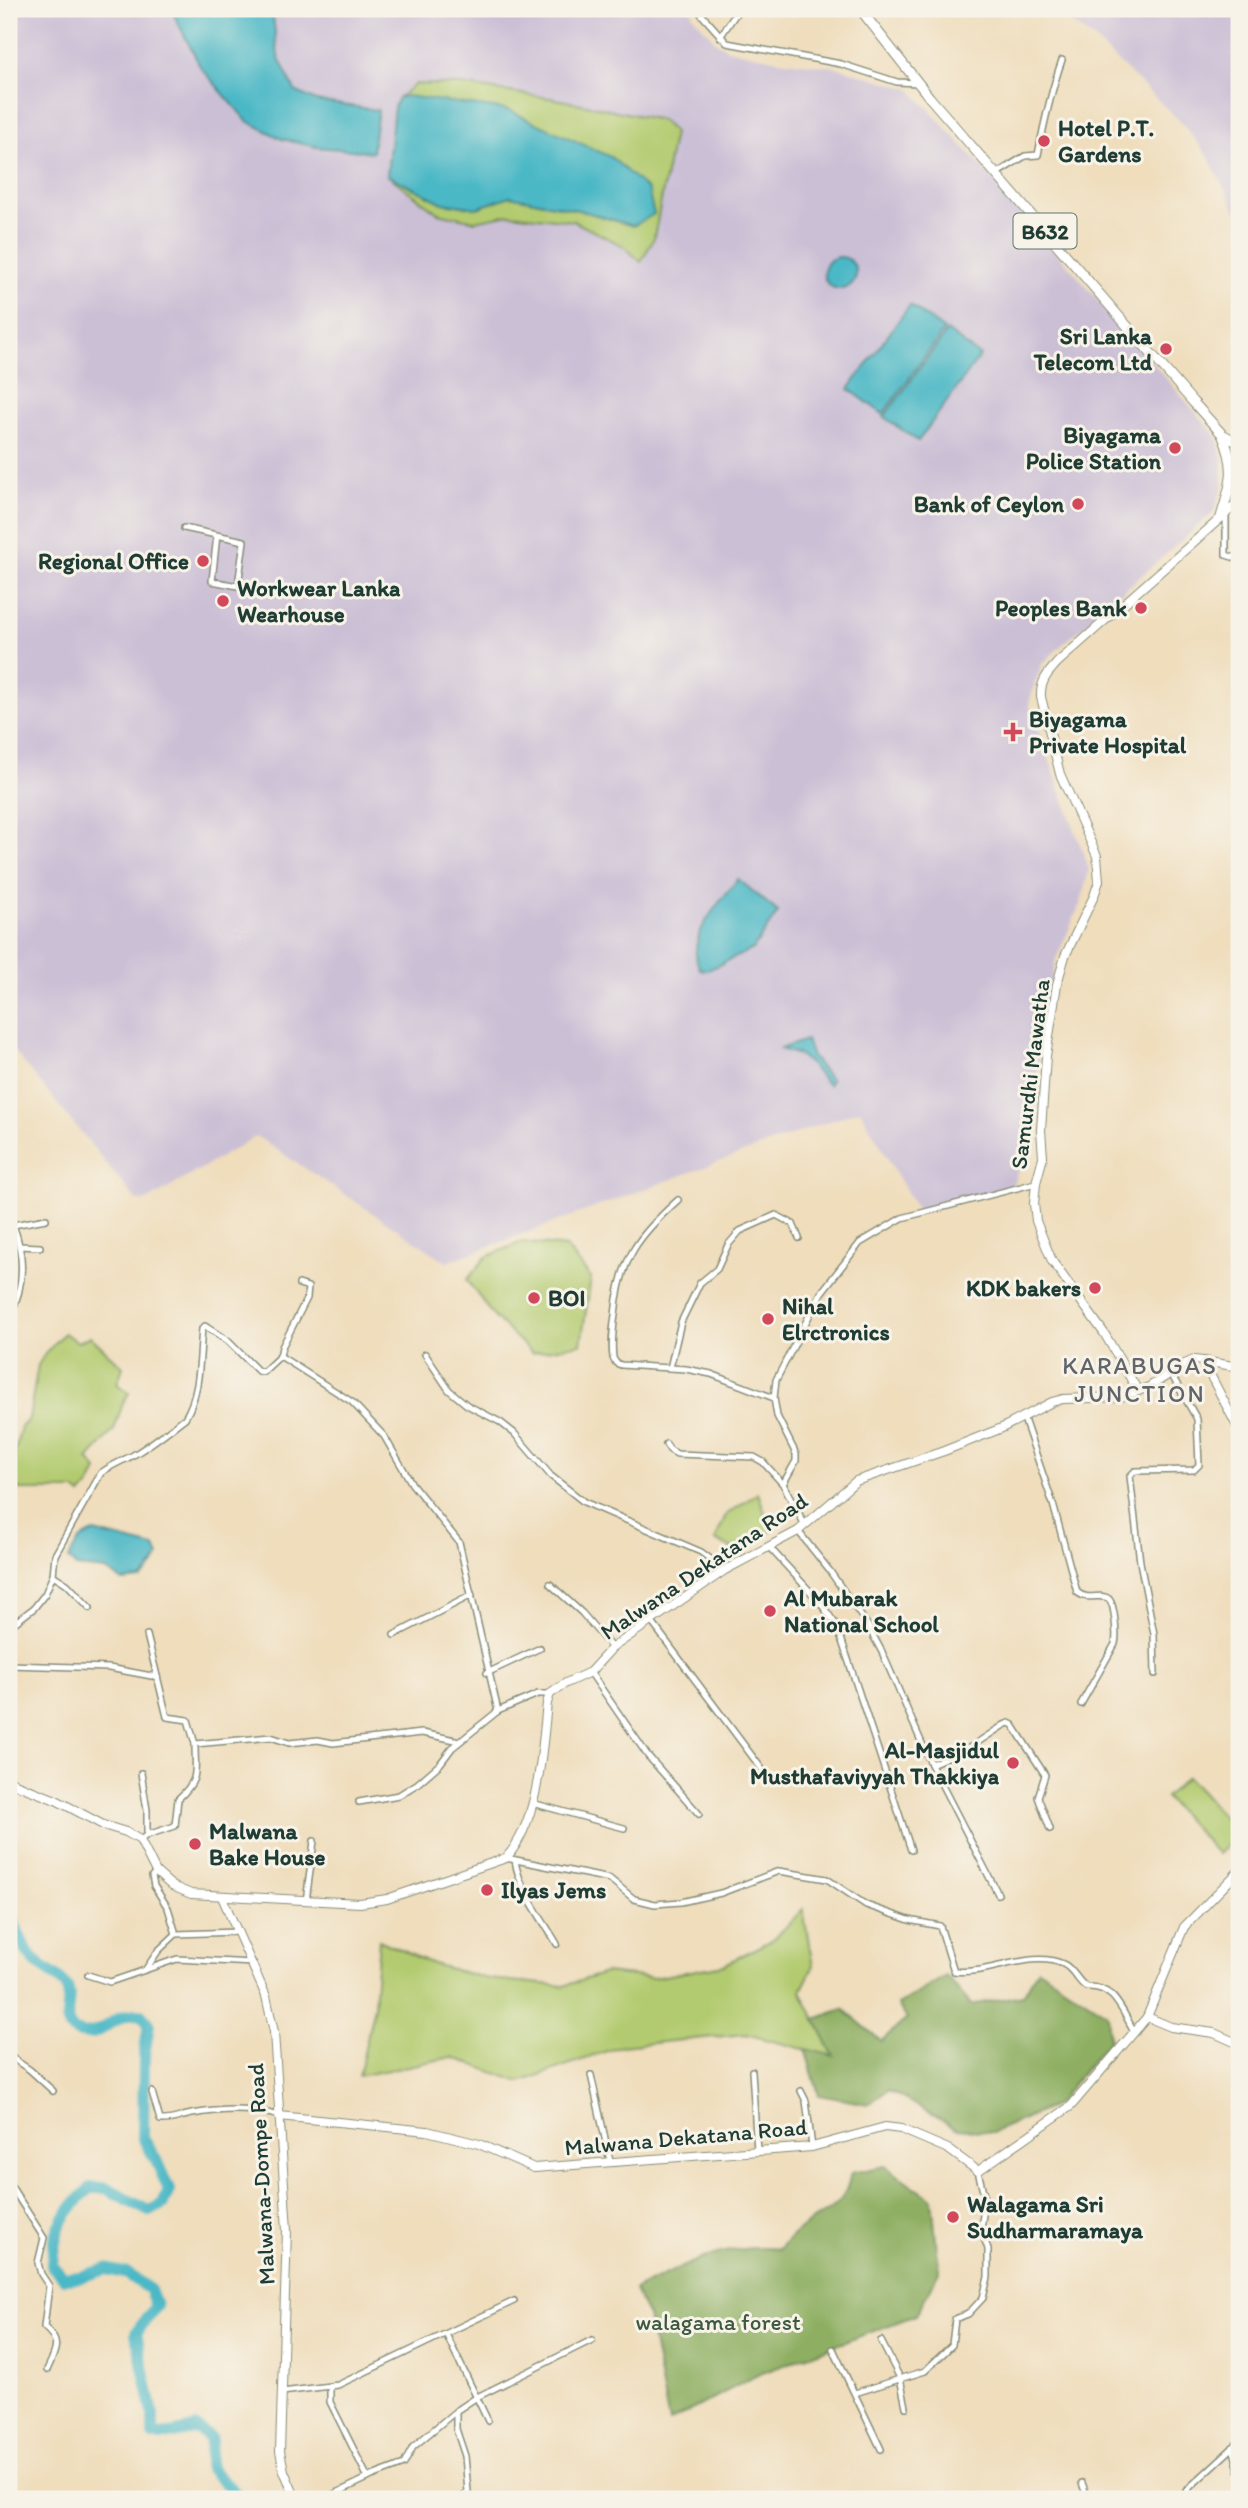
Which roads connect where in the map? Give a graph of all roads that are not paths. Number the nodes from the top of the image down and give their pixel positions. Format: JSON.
{"nodes":[{"id":1,"x":698,"y":9,"type":"edge"},
{"id":2,"x":739,"y":9,"type":"edge"},
{"id":3,"x":860,"y":9,"type":"edge"},
{"id":4,"x":720,"y":37,"type":"junction"},
{"id":5,"x":1062,"y":60,"type":"dead end"},
{"id":6,"x":919,"y":83,"type":"junction"},
{"id":7,"x":996,"y":174,"type":"junction"},
{"id":8,"x":1222,"y":434,"type":"junction"},
{"id":9,"x":1239,"y":443,"type":"edge"},
{"id":10,"x":1239,"y":502,"type":"edge"},
{"id":11,"x":1224,"y":515,"type":"junction"},
{"id":12,"x":184,"y":528,"type":"dead end"},
{"id":13,"x":217,"y":536,"type":"junction"},
{"id":14,"x":1239,"y":559,"type":"edge"},
{"id":15,"x":1036,"y":1183,"type":"junction"},
{"id":16,"x":9,"y":1191,"type":"edge"},
{"id":17,"x":678,"y":1200,"type":"dead end"},
{"id":18,"x":9,"y":1208,"type":"edge"},
{"id":19,"x":46,"y":1219,"type":"dead end"},
{"id":20,"x":11,"y":1225,"type":"edge"},
{"id":21,"x":799,"y":1238,"type":"dead end"},
{"id":22,"x":19,"y":1245,"type":"junction"},
{"id":23,"x":40,"y":1247,"type":"dead end"},
{"id":24,"x":299,"y":1284,"type":"dead end"},
{"id":25,"x":9,"y":1317,"type":"edge"},
{"id":26,"x":425,"y":1354,"type":"dead end"},
{"id":27,"x":280,"y":1356,"type":"junction"},
{"id":28,"x":1203,"y":1361,"type":"junction"},
{"id":29,"x":1239,"y":1367,"type":"edge"},
{"id":30,"x":670,"y":1368,"type":"junction"},
{"id":31,"x":1171,"y":1374,"type":"junction"},
{"id":32,"x":1138,"y":1391,"type":"junction"},
{"id":33,"x":774,"y":1398,"type":"junction"},
{"id":34,"x":1023,"y":1416,"type":"junction"},
{"id":35,"x":1239,"y":1430,"type":"edge"},
{"id":36,"x":666,"y":1444,"type":"dead end"},
{"id":37,"x":783,"y":1485,"type":"junction"},
{"id":38,"x":802,"y":1528,"type":"junction"},
{"id":39,"x":769,"y":1547,"type":"junction"},
{"id":40,"x":725,"y":1570,"type":"junction"},
{"id":41,"x":53,"y":1575,"type":"junction"},
{"id":42,"x":550,"y":1584,"type":"dead end"},
{"id":43,"x":472,"y":1595,"type":"junction"},
{"id":44,"x":90,"y":1608,"type":"dead end"},
{"id":45,"x":651,"y":1621,"type":"junction"},
{"id":46,"x":9,"y":1627,"type":"edge"},
{"id":47,"x":147,"y":1635,"type":"dead end"},
{"id":48,"x":394,"y":1635,"type":"dead end"},
{"id":49,"x":540,"y":1648,"type":"dead end"},
{"id":50,"x":612,"y":1648,"type":"junction"},
{"id":51,"x":9,"y":1665,"type":"edge"},
{"id":52,"x":590,"y":1672,"type":"junction"},
{"id":53,"x":487,"y":1673,"type":"junction"},
{"id":54,"x":1155,"y":1674,"type":"dead end"},
{"id":55,"x":157,"y":1677,"type":"junction"},
{"id":56,"x":550,"y":1694,"type":"junction"},
{"id":57,"x":1081,"y":1704,"type":"dead end"},
{"id":58,"x":498,"y":1711,"type":"junction"},
{"id":59,"x":460,"y":1741,"type":"junction"},
{"id":60,"x":195,"y":1744,"type":"junction"},
{"id":61,"x":931,"y":1763,"type":"junction"},
{"id":62,"x":764,"y":1772,"type":"dead end"},
{"id":63,"x":141,"y":1773,"type":"dead end"},
{"id":64,"x":12,"y":1781,"type":"edge"},
{"id":65,"x":9,"y":1792,"type":"edge"},
{"id":66,"x":359,"y":1802,"type":"dead end"},
{"id":67,"x":532,"y":1803,"type":"junction"},
{"id":68,"x":699,"y":1814,"type":"dead end"},
{"id":69,"x":624,"y":1828,"type":"dead end"},
{"id":70,"x":1050,"y":1829,"type":"dead end"},
{"id":71,"x":143,"y":1838,"type":"junction"},
{"id":72,"x":314,"y":1841,"type":"dead end"},
{"id":73,"x":911,"y":1850,"type":"dead end"},
{"id":74,"x":510,"y":1859,"type":"junction"},
{"id":75,"x":1239,"y":1871,"type":"edge"},
{"id":76,"x":156,"y":1872,"type":"junction"},
{"id":77,"x":998,"y":1894,"type":"dead end"},
{"id":78,"x":222,"y":1897,"type":"junction"},
{"id":79,"x":306,"y":1901,"type":"junction"},
{"id":80,"x":239,"y":1932,"type":"junction"},
{"id":81,"x":176,"y":1934,"type":"junction"},
{"id":82,"x":557,"y":1944,"type":"dead end"},
{"id":83,"x":253,"y":1964,"type":"junction"},
{"id":84,"x":146,"y":1969,"type":"junction"},
{"id":85,"x":88,"y":1975,"type":"dead end"},
{"id":86,"x":1147,"y":2017,"type":"junction"},
{"id":87,"x":1135,"y":2031,"type":"junction"},
{"id":88,"x":1239,"y":2044,"type":"edge"},
{"id":89,"x":9,"y":2056,"type":"edge"},
{"id":90,"x":752,"y":2071,"type":"dead end"},
{"id":91,"x":591,"y":2075,"type":"dead end"},
{"id":92,"x":53,"y":2091,"type":"dead end"},
{"id":93,"x":802,"y":2091,"type":"dead end"},
{"id":94,"x":152,"y":2092,"type":"dead end"},
{"id":95,"x":279,"y":2116,"type":"junction"},
{"id":96,"x":812,"y":2147,"type":"junction"},
{"id":97,"x":757,"y":2151,"type":"junction"},
{"id":98,"x":610,"y":2161,"type":"junction"},
{"id":99,"x":978,"y":2171,"type":"junction"},
{"id":100,"x":9,"y":2183,"type":"edge"},
{"id":101,"x":514,"y":2301,"type":"dead end"},
{"id":102,"x":446,"y":2334,"type":"junction"},
{"id":103,"x":592,"y":2340,"type":"dead end"},
{"id":104,"x":881,"y":2341,"type":"dead end"},
{"id":105,"x":833,"y":2349,"type":"dead end"},
{"id":106,"x":47,"y":2370,"type":"dead end"},
{"id":107,"x":900,"y":2378,"type":"junction"},
{"id":108,"x":330,"y":2387,"type":"junction"},
{"id":109,"x":282,"y":2392,"type":"junction"},
{"id":110,"x":855,"y":2393,"type":"junction"},
{"id":111,"x":477,"y":2397,"type":"junction"},
{"id":112,"x":906,"y":2407,"type":"dead end"},
{"id":113,"x":456,"y":2411,"type":"junction"},
{"id":114,"x":488,"y":2421,"type":"dead end"},
{"id":115,"x":1239,"y":2442,"type":"edge"},
{"id":116,"x":1233,"y":2447,"type":"junction"},
{"id":117,"x":881,"y":2449,"type":"dead end"},
{"id":118,"x":1239,"y":2470,"type":"edge"},
{"id":119,"x":368,"y":2478,"type":"junction"},
{"id":120,"x":1082,"y":2483,"type":"dead end"},
{"id":121,"x":296,"y":2499,"type":"edge"},
{"id":122,"x":324,"y":2499,"type":"edge"},
{"id":123,"x":461,"y":2499,"type":"edge"},
{"id":124,"x":1088,"y":2499,"type":"edge"},
{"id":125,"x":1129,"y":2499,"type":"edge"},
{"id":126,"x":1136,"y":2499,"type":"edge"},
{"id":127,"x":1181,"y":2499,"type":"edge"}],
"edges":[{"from":1,"to":4,"type":"street"},
{"from":2,"to":4,"type":"street"},
{"from":3,"to":6,"type":"main road","number":"B632"},
{"from":4,"to":6,"type":"street"},
{"from":5,"to":7,"type":"street"},
{"from":6,"to":7,"type":"main road","number":"B632"},
{"from":7,"to":8,"type":"main road","number":"B632"},
{"from":8,"to":9,"type":"main road","number":"B632"},
{"from":8,"to":11,"type":"main road","number":"B632"},
{"from":10,"to":11,"type":"main road","name":"Samurdhi Mawatha"},
{"from":11,"to":14,"type":"street"},
{"from":11,"to":15,"type":"main road","name":"Samurdhi Mawatha"},
{"from":12,"to":13,"type":"street"},
{"from":13,"to":13,"type":"street"},
{"from":15,"to":32,"type":"main road","name":"Samurdhi Mawatha"},
{"from":15,"to":33,"type":"street"},
{"from":16,"to":18,"type":"street"},
{"from":17,"to":30,"type":"street"},
{"from":18,"to":20,"type":"street"},
{"from":19,"to":20,"type":"street"},
{"from":20,"to":22,"type":"street"},
{"from":21,"to":30,"type":"street"},
{"from":22,"to":23,"type":"street"},
{"from":22,"to":25,"type":"street"},
{"from":24,"to":27,"type":"street"},
{"from":26,"to":40,"type":"street"},
{"from":27,"to":41,"type":"street"},
{"from":27,"to":43,"type":"street"},
{"from":28,"to":29,"type":"main road"},
{"from":28,"to":31,"type":"main road","name":"Malwana Dekatana Road"},
{"from":28,"to":35,"type":"main road"},
{"from":30,"to":33,"type":"street"},
{"from":31,"to":32,"type":"main road","name":"Malwana Dekatana Road"},
{"from":31,"to":54,"type":"street"},
{"from":32,"to":34,"type":"main road","name":"Malwana Dekatana Road"},
{"from":33,"to":37,"type":"street"},
{"from":34,"to":38,"type":"main road","name":"Malwana Dekatana Road"},
{"from":34,"to":57,"type":"street"},
{"from":36,"to":37,"type":"street"},
{"from":37,"to":38,"type":"street"},
{"from":38,"to":39,"type":"main road","name":"Malwana Dekatana Road"},
{"from":38,"to":61,"type":"street"},
{"from":39,"to":40,"type":"main road","name":"Malwana Dekatana Road"},
{"from":39,"to":73,"type":"street"},
{"from":40,"to":45,"type":"main road","name":"Malwana Dekatana Road"},
{"from":41,"to":44,"type":"street"},
{"from":41,"to":46,"type":"street"},
{"from":42,"to":50,"type":"street"},
{"from":43,"to":48,"type":"street"},
{"from":43,"to":53,"type":"street"},
{"from":45,"to":50,"type":"main road","name":"Malwana Dekatana Road"},
{"from":45,"to":62,"type":"street"},
{"from":47,"to":55,"type":"street"},
{"from":49,"to":53,"type":"street"},
{"from":50,"to":52,"type":"main road","name":"Malwana Dekatana Road"},
{"from":51,"to":55,"type":"street"},
{"from":52,"to":56,"type":"main road","name":"Malwana Dekatana Road"},
{"from":52,"to":68,"type":"street"},
{"from":53,"to":58,"type":"street"},
{"from":55,"to":60,"type":"street"},
{"from":56,"to":58,"type":"street"},
{"from":56,"to":67,"type":"main road"},
{"from":58,"to":59,"type":"street"},
{"from":59,"to":60,"type":"street"},
{"from":59,"to":66,"type":"street"},
{"from":60,"to":71,"type":"street"},
{"from":61,"to":70,"type":"street"},
{"from":61,"to":77,"type":"street"},
{"from":63,"to":71,"type":"street"},
{"from":64,"to":65,"type":"main road"},
{"from":64,"to":71,"type":"main road"},
{"from":67,"to":69,"type":"street"},
{"from":67,"to":74,"type":"main road"},
{"from":71,"to":76,"type":"main road"},
{"from":72,"to":79,"type":"street"},
{"from":74,"to":79,"type":"main road"},
{"from":74,"to":82,"type":"street"},
{"from":74,"to":87,"type":"street"},
{"from":75,"to":86,"type":"main road"},
{"from":76,"to":78,"type":"main road"},
{"from":76,"to":81,"type":"street"},
{"from":78,"to":79,"type":"main road"},
{"from":78,"to":80,"type":"main road","name":"Malwana-Dompe Road"},
{"from":80,"to":81,"type":"street"},
{"from":80,"to":83,"type":"main road","name":"Malwana-Dompe Road"},
{"from":81,"to":84,"type":"street"},
{"from":83,"to":84,"type":"street"},
{"from":83,"to":95,"type":"main road","name":"Malwana-Dompe Road"},
{"from":84,"to":85,"type":"street"},
{"from":86,"to":87,"type":"main road"},
{"from":86,"to":88,"type":"main road"},
{"from":87,"to":99,"type":"main road"},
{"from":89,"to":92,"type":"street"},
{"from":90,"to":97,"type":"street"},
{"from":91,"to":98,"type":"street"},
{"from":93,"to":96,"type":"street"},
{"from":94,"to":95,"type":"street"},
{"from":95,"to":98,"type":"main road","name":"Malwana Dekatana Road"},
{"from":95,"to":109,"type":"main road","name":"Malwana-Dompe Road"},
{"from":96,"to":97,"type":"main road","name":"Malwana Dekatana Road"},
{"from":96,"to":99,"type":"main road","name":"Malwana Dekatana Road"},
{"from":97,"to":98,"type":"main road","name":"Malwana Dekatana Road"},
{"from":99,"to":107,"type":"street"},
{"from":100,"to":106,"type":"street"},
{"from":101,"to":102,"type":"street"},
{"from":102,"to":108,"type":"street"},
{"from":102,"to":111,"type":"street"},
{"from":103,"to":111,"type":"street"},
{"from":104,"to":107,"type":"street"},
{"from":105,"to":110,"type":"street"},
{"from":107,"to":110,"type":"street"},
{"from":107,"to":112,"type":"street"},
{"from":108,"to":109,"type":"street"},
{"from":108,"to":119,"type":"street"},
{"from":109,"to":121,"type":"main road","name":"Malwana-Dompe Road"},
{"from":110,"to":117,"type":"street"},
{"from":111,"to":113,"type":"street"},
{"from":111,"to":114,"type":"street"},
{"from":113,"to":119,"type":"street"},
{"from":113,"to":123,"type":"street"},
{"from":115,"to":116,"type":"street"},
{"from":116,"to":118,"type":"street"},
{"from":116,"to":127,"type":"street"},
{"from":119,"to":122,"type":"street"},
{"from":120,"to":124,"type":"street"},
{"from":125,"to":126,"type":"street"}]}
